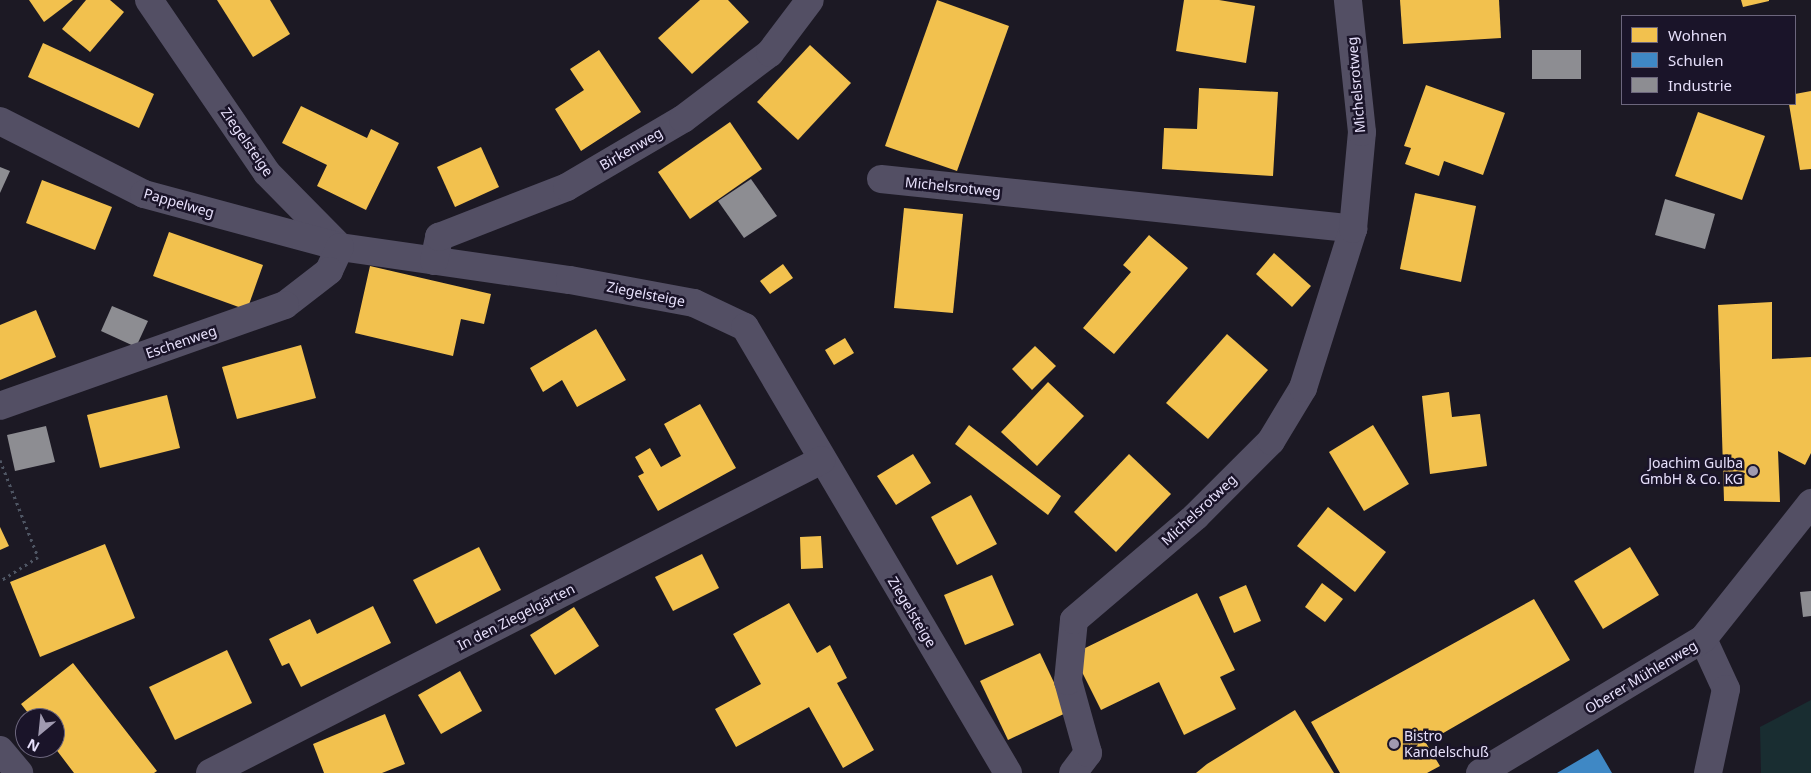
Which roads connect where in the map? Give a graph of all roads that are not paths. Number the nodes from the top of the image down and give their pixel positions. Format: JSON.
{"nodes":[{"id":1,"x":149,"y":0,"type":"edge"},
{"id":2,"x":810,"y":0,"type":"edge"},
{"id":3,"x":1348,"y":0,"type":"edge"},
{"id":4,"x":0,"y":121,"type":"edge"},
{"id":5,"x":881,"y":180,"type":"dead end"},
{"id":6,"x":1353,"y":229,"type":"junction"},
{"id":7,"x":340,"y":247,"type":"junction"},
{"id":8,"x":434,"y":261,"type":"junction"},
{"id":9,"x":0,"y":406,"type":"edge"},
{"id":10,"x":822,"y":460,"type":"junction"},
{"id":11,"x":1811,"y":503,"type":"edge"},
{"id":12,"x":1703,"y":639,"type":"junction"},
{"id":13,"x":0,"y":750,"type":"edge"},
{"id":14,"x":19,"y":773,"type":"edge"},
{"id":15,"x":210,"y":773,"type":"edge"},
{"id":16,"x":1008,"y":773,"type":"edge"},
{"id":17,"x":1073,"y":773,"type":"edge"},
{"id":18,"x":1480,"y":773,"type":"edge"},
{"id":19,"x":1708,"y":773,"type":"edge"}],
"edges":[{"from":1,"to":7,"type":"street","name":"Ziegelsteige"},
{"from":2,"to":8,"type":"street","name":"Birkenweg"},
{"from":3,"to":6,"type":"street","name":"Michelsrotweg"},
{"from":4,"to":7,"type":"street","name":"Pappelweg"},
{"from":5,"to":6,"type":"street","name":"Michelsrotweg"},
{"from":6,"to":17,"type":"street","name":"Michelsrotweg"},
{"from":7,"to":8,"type":"street","name":"Ziegelsteige"},
{"from":7,"to":9,"type":"street","name":"Eschenweg"},
{"from":8,"to":10,"type":"street","name":"Ziegelsteige"},
{"from":10,"to":15,"type":"street","name":"In den Ziegelgärten"},
{"from":10,"to":16,"type":"street","name":"Ziegelsteige"},
{"from":11,"to":12,"type":"street","name":"Oberer Mühlenweg"},
{"from":12,"to":18,"type":"street","name":"Oberer Mühlenweg"},
{"from":12,"to":19,"type":"street"},
{"from":13,"to":14,"type":"street"}]}
